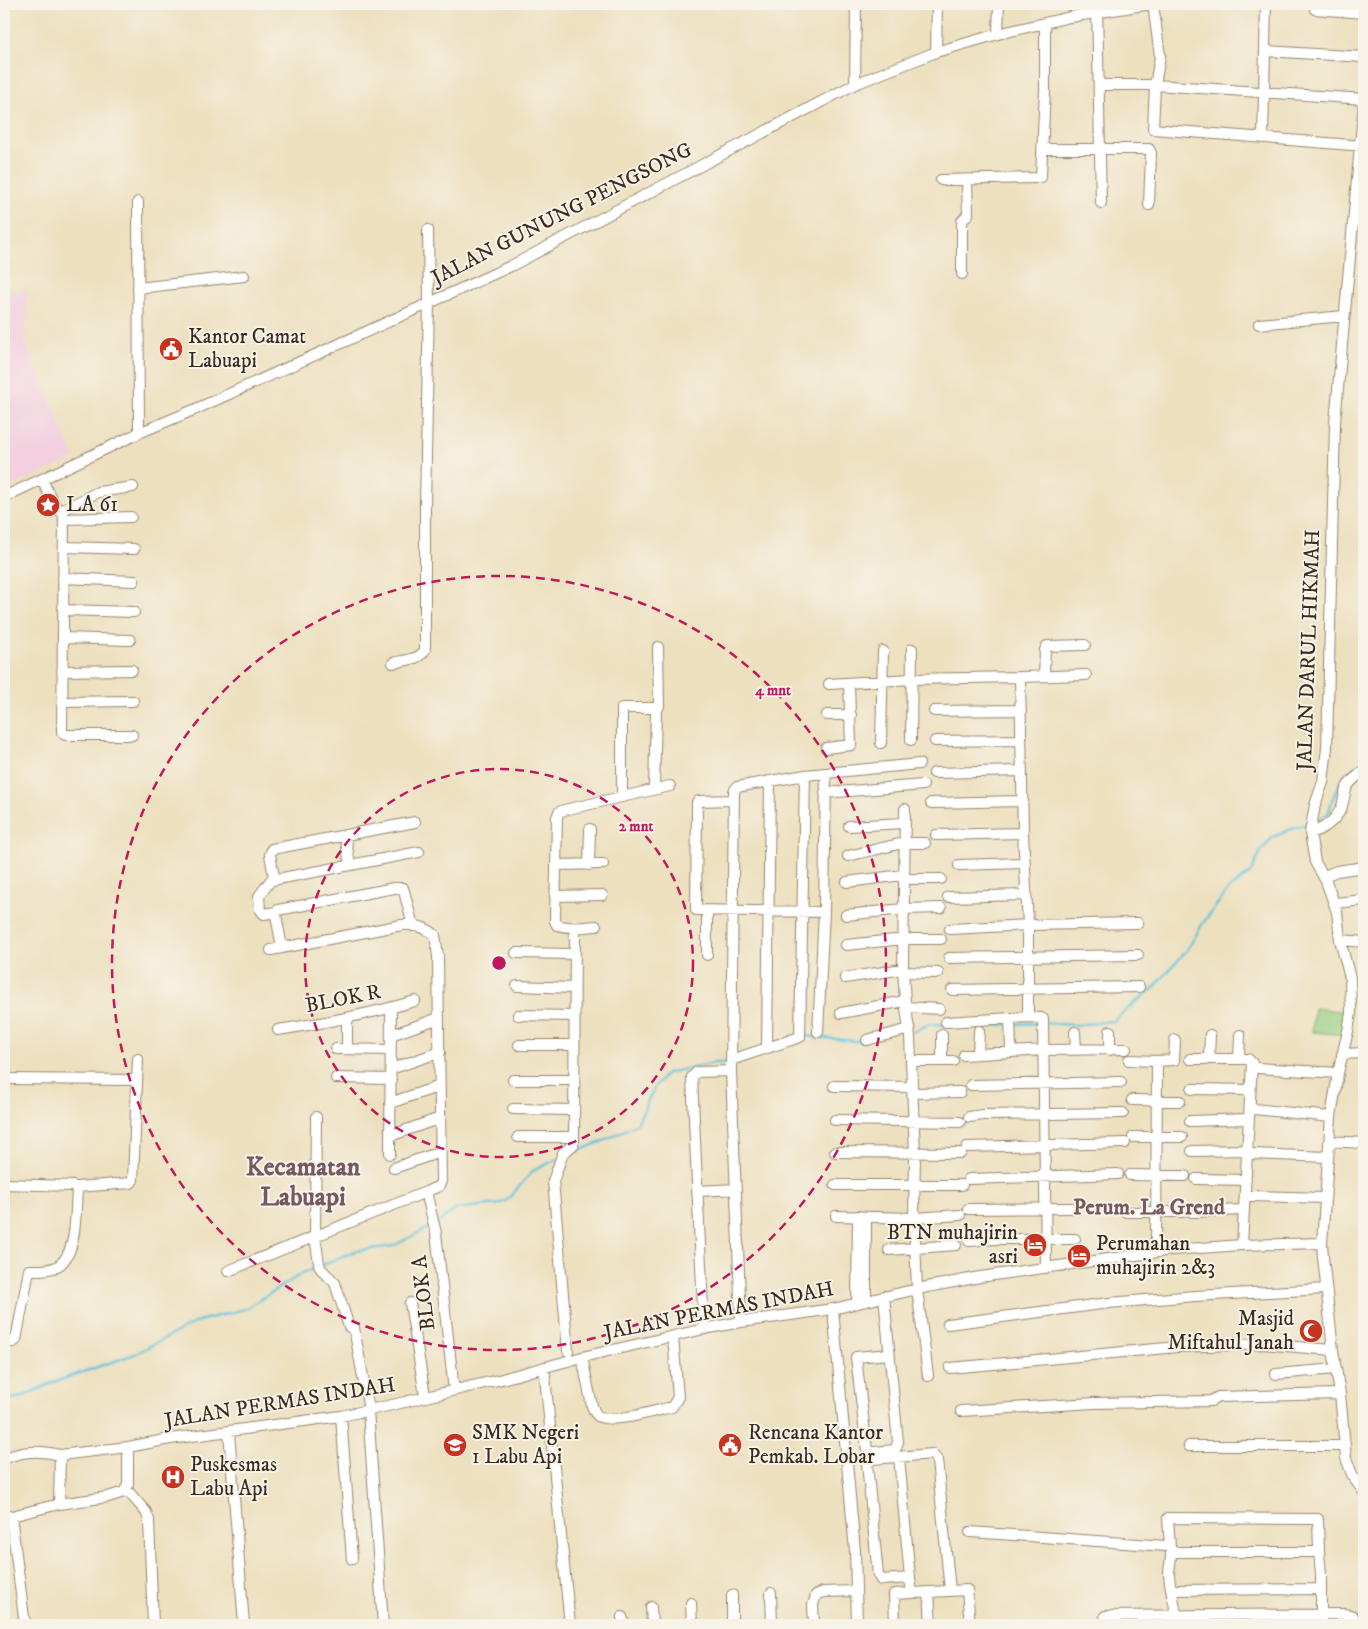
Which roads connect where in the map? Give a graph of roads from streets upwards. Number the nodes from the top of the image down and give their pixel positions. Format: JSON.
{"nodes":[{"id":1,"x":856,"y":4,"type":"edge"},
{"id":2,"x":937,"y":4,"type":"edge"},
{"id":3,"x":999,"y":4,"type":"edge"},
{"id":4,"x":1151,"y":4,"type":"edge"},
{"id":5,"x":1266,"y":4,"type":"edge"},
{"id":6,"x":1097,"y":8,"type":"edge"},
{"id":7,"x":1316,"y":9,"type":"dead end"},
{"id":8,"x":1364,"y":13,"type":"edge"},
{"id":9,"x":1046,"y":23,"type":"junction"},
{"id":10,"x":998,"y":34,"type":"junction"},
{"id":11,"x":1266,"y":51,"type":"junction"},
{"id":12,"x":936,"y":52,"type":"junction"},
{"id":13,"x":1364,"y":57,"type":"edge"},
{"id":14,"x":856,"y":84,"type":"junction"},
{"id":15,"x":1099,"y":85,"type":"junction"},
{"id":16,"x":1155,"y":85,"type":"junction"},
{"id":17,"x":1264,"y":92,"type":"junction"},
{"id":18,"x":1364,"y":101,"type":"edge"},
{"id":19,"x":1263,"y":138,"type":"junction"},
{"id":20,"x":1362,"y":146,"type":"edge"},
{"id":21,"x":1042,"y":149,"type":"junction"},
{"id":22,"x":1099,"y":149,"type":"junction"},
{"id":23,"x":941,"y":180,"type":"dead end"},
{"id":24,"x":968,"y":180,"type":"junction"},
{"id":25,"x":138,"y":202,"type":"dead end"},
{"id":26,"x":1101,"y":203,"type":"dead end"},
{"id":27,"x":1149,"y":205,"type":"dead end"},
{"id":28,"x":428,"y":230,"type":"dead end"},
{"id":29,"x":962,"y":274,"type":"dead end"},
{"id":30,"x":244,"y":276,"type":"dead end"},
{"id":31,"x":138,"y":288,"type":"junction"},
{"id":32,"x":430,"y":302,"type":"junction"},
{"id":33,"x":1344,"y":316,"type":"junction"},
{"id":34,"x":1259,"y":324,"type":"dead end"},
{"id":35,"x":139,"y":433,"type":"junction"},
{"id":36,"x":42,"y":480,"type":"junction"},
{"id":37,"x":133,"y":487,"type":"dead end"},
{"id":38,"x":4,"y":497,"type":"edge"},
{"id":39,"x":62,"y":515,"type":"junction"},
{"id":40,"x":131,"y":517,"type":"dead end"},
{"id":41,"x":64,"y":547,"type":"junction"},
{"id":42,"x":134,"y":549,"type":"dead end"},
{"id":43,"x":64,"y":578,"type":"junction"},
{"id":44,"x":134,"y":581,"type":"dead end"},
{"id":45,"x":63,"y":610,"type":"junction"},
{"id":46,"x":134,"y":612,"type":"dead end"},
{"id":47,"x":63,"y":638,"type":"junction"},
{"id":48,"x":130,"y":640,"type":"dead end"},
{"id":49,"x":1085,"y":644,"type":"dead end"},
{"id":50,"x":658,"y":647,"type":"dead end"},
{"id":51,"x":912,"y":649,"type":"dead end"},
{"id":52,"x":883,"y":651,"type":"dead end"},
{"id":53,"x":393,"y":663,"type":"dead end"},
{"id":54,"x":132,"y":670,"type":"dead end"},
{"id":55,"x":62,"y":671,"type":"junction"},
{"id":56,"x":1086,"y":675,"type":"dead end"},
{"id":57,"x":1044,"y":676,"type":"junction"},
{"id":58,"x":1020,"y":677,"type":"junction"},
{"id":59,"x":911,"y":679,"type":"junction"},
{"id":60,"x":881,"y":681,"type":"junction"},
{"id":61,"x":849,"y":683,"type":"junction"},
{"id":62,"x":829,"y":684,"type":"dead end"},
{"id":63,"x":133,"y":701,"type":"dead end"},
{"id":64,"x":62,"y":702,"type":"junction"},
{"id":65,"x":658,"y":708,"type":"junction"},
{"id":66,"x":1021,"y":710,"type":"junction"},
{"id":67,"x":934,"y":711,"type":"dead end"},
{"id":68,"x":850,"y":714,"type":"junction"},
{"id":69,"x":827,"y":715,"type":"dead end"},
{"id":70,"x":132,"y":735,"type":"dead end"},
{"id":71,"x":911,"y":740,"type":"dead end"},
{"id":72,"x":1021,"y":740,"type":"junction"},
{"id":73,"x":935,"y":741,"type":"dead end"},
{"id":74,"x":881,"y":743,"type":"dead end"},
{"id":75,"x":826,"y":748,"type":"dead end"},
{"id":76,"x":919,"y":764,"type":"dead end"},
{"id":77,"x":1022,"y":771,"type":"junction"},
{"id":78,"x":1364,"y":771,"type":"edge"},
{"id":79,"x":934,"y":773,"type":"dead end"},
{"id":80,"x":826,"y":774,"type":"junction"},
{"id":81,"x":805,"y":775,"type":"junction"},
{"id":82,"x":770,"y":781,"type":"junction"},
{"id":83,"x":923,"y":785,"type":"dead end"},
{"id":84,"x":670,"y":786,"type":"dead end"},
{"id":85,"x":654,"y":789,"type":"junction"},
{"id":86,"x":826,"y":793,"type":"junction"},
{"id":87,"x":622,"y":796,"type":"junction"},
{"id":88,"x":733,"y":800,"type":"junction"},
{"id":89,"x":1023,"y":802,"type":"junction"},
{"id":90,"x":931,"y":803,"type":"dead end"},
{"id":91,"x":904,"y":809,"type":"dead end"},
{"id":92,"x":415,"y":822,"type":"dead end"},
{"id":93,"x":904,"y":823,"type":"junction"},
{"id":94,"x":849,"y":826,"type":"dead end"},
{"id":95,"x":1310,"y":827,"type":"junction"},
{"id":96,"x":590,"y":829,"type":"dead end"},
{"id":97,"x":1023,"y":833,"type":"junction"},
{"id":98,"x":345,"y":835,"type":"junction"},
{"id":99,"x":936,"y":835,"type":"dead end"},
{"id":100,"x":903,"y":843,"type":"junction"},
{"id":101,"x":925,"y":843,"type":"dead end"},
{"id":102,"x":419,"y":852,"type":"dead end"},
{"id":103,"x":848,"y":856,"type":"dead end"},
{"id":104,"x":1024,"y":863,"type":"junction"},
{"id":105,"x":603,"y":864,"type":"dead end"},
{"id":106,"x":350,"y":865,"type":"junction"},
{"id":107,"x":556,"y":865,"type":"junction"},
{"id":108,"x":589,"y":865,"type":"junction"},
{"id":109,"x":959,"y":865,"type":"dead end"},
{"id":110,"x":1364,"y":868,"type":"edge"},
{"id":111,"x":1324,"y":876,"type":"junction"},
{"id":112,"x":903,"y":877,"type":"junction"},
{"id":113,"x":941,"y":879,"type":"dead end"},
{"id":114,"x":272,"y":880,"type":"junction"},
{"id":115,"x":847,"y":882,"type":"dead end"},
{"id":116,"x":602,"y":895,"type":"dead end"},
{"id":117,"x":1026,"y":895,"type":"junction"},
{"id":118,"x":555,"y":896,"type":"junction"},
{"id":119,"x":948,"y":897,"type":"dead end"},
{"id":120,"x":1364,"y":900,"type":"edge"},
{"id":121,"x":1335,"y":902,"type":"junction"},
{"id":122,"x":903,"y":908,"type":"junction"},
{"id":123,"x":941,"y":908,"type":"dead end"},
{"id":124,"x":707,"y":911,"type":"junction"},
{"id":125,"x":732,"y":911,"type":"junction"},
{"id":126,"x":768,"y":911,"type":"junction"},
{"id":127,"x":276,"y":912,"type":"junction"},
{"id":128,"x":803,"y":912,"type":"junction"},
{"id":129,"x":824,"y":912,"type":"junction"},
{"id":130,"x":846,"y":915,"type":"dead end"},
{"id":131,"x":1138,"y":923,"type":"dead end"},
{"id":132,"x":1028,"y":925,"type":"junction"},
{"id":133,"x":413,"y":926,"type":"junction"},
{"id":134,"x":596,"y":926,"type":"dead end"},
{"id":135,"x":575,"y":928,"type":"junction"},
{"id":136,"x":950,"y":929,"type":"dead end"},
{"id":137,"x":904,"y":940,"type":"junction"},
{"id":138,"x":941,"y":940,"type":"dead end"},
{"id":139,"x":1340,"y":940,"type":"junction"},
{"id":140,"x":1364,"y":942,"type":"edge"},
{"id":141,"x":846,"y":944,"type":"dead end"},
{"id":142,"x":282,"y":948,"type":"junction"},
{"id":143,"x":271,"y":950,"type":"dead end"},
{"id":144,"x":516,"y":953,"type":"dead end"},
{"id":145,"x":575,"y":954,"type":"junction"},
{"id":146,"x":707,"y":955,"type":"dead end"},
{"id":147,"x":1138,"y":955,"type":"dead end"},
{"id":148,"x":1027,"y":956,"type":"junction"},
{"id":149,"x":949,"y":958,"type":"dead end"},
{"id":150,"x":903,"y":971,"type":"junction"},
{"id":151,"x":938,"y":973,"type":"dead end"},
{"id":152,"x":844,"y":978,"type":"dead end"},
{"id":153,"x":517,"y":986,"type":"dead end"},
{"id":154,"x":1139,"y":986,"type":"dead end"},
{"id":155,"x":574,"y":988,"type":"junction"},
{"id":156,"x":1026,"y":988,"type":"junction"},
{"id":157,"x":952,"y":990,"type":"dead end"},
{"id":158,"x":416,"y":1002,"type":"dead end"},
{"id":159,"x":905,"y":1004,"type":"junction"},
{"id":160,"x":940,"y":1008,"type":"dead end"},
{"id":161,"x":390,"y":1009,"type":"junction"},
{"id":162,"x":841,"y":1013,"type":"dead end"},
{"id":163,"x":518,"y":1016,"type":"dead end"},
{"id":164,"x":574,"y":1016,"type":"junction"},
{"id":165,"x":1028,"y":1017,"type":"junction"},
{"id":166,"x":347,"y":1018,"type":"junction"},
{"id":167,"x":439,"y":1018,"type":"junction"},
{"id":168,"x":946,"y":1022,"type":"dead end"},
{"id":169,"x":1010,"y":1023,"type":"junction"},
{"id":170,"x":278,"y":1030,"type":"dead end"},
{"id":171,"x":1110,"y":1031,"type":"dead end"},
{"id":172,"x":818,"y":1032,"type":"dead end"},
{"id":173,"x":979,"y":1032,"type":"dead end"},
{"id":174,"x":1075,"y":1032,"type":"dead end"},
{"id":175,"x":910,"y":1033,"type":"junction"},
{"id":176,"x":391,"y":1035,"type":"junction"},
{"id":177,"x":942,"y":1035,"type":"dead end"},
{"id":178,"x":1210,"y":1035,"type":"dead end"},
{"id":179,"x":1240,"y":1035,"type":"dead end"},
{"id":180,"x":867,"y":1040,"type":"dead end"},
{"id":181,"x":1175,"y":1040,"type":"dead end"},
{"id":182,"x":519,"y":1045,"type":"dead end"},
{"id":183,"x":574,"y":1045,"type":"junction"},
{"id":184,"x":767,"y":1048,"type":"junction"},
{"id":185,"x":336,"y":1049,"type":"dead end"},
{"id":186,"x":347,"y":1049,"type":"junction"},
{"id":187,"x":1126,"y":1049,"type":"dead end"},
{"id":188,"x":391,"y":1050,"type":"junction"},
{"id":189,"x":1044,"y":1050,"type":"junction"},
{"id":190,"x":1076,"y":1050,"type":"junction"},
{"id":191,"x":1110,"y":1050,"type":"junction"},
{"id":192,"x":440,"y":1052,"type":"junction"},
{"id":193,"x":1011,"y":1052,"type":"junction"},
{"id":194,"x":978,"y":1053,"type":"junction"},
{"id":195,"x":1364,"y":1053,"type":"edge"},
{"id":196,"x":1342,"y":1054,"type":"junction"},
{"id":197,"x":964,"y":1055,"type":"dead end"},
{"id":198,"x":1209,"y":1058,"type":"junction"},
{"id":199,"x":1239,"y":1058,"type":"junction"},
{"id":200,"x":138,"y":1059,"type":"dead end"},
{"id":201,"x":1190,"y":1059,"type":"dead end"},
{"id":202,"x":1129,"y":1060,"type":"dead end"},
{"id":203,"x":911,"y":1061,"type":"junction"},
{"id":204,"x":942,"y":1061,"type":"junction"},
{"id":205,"x":953,"y":1061,"type":"dead end"},
{"id":206,"x":1156,"y":1061,"type":"junction"},
{"id":207,"x":731,"y":1066,"type":"junction"},
{"id":208,"x":1258,"y":1068,"type":"dead end"},
{"id":209,"x":1338,"y":1073,"type":"junction"},
{"id":210,"x":391,"y":1074,"type":"junction"},
{"id":211,"x":336,"y":1078,"type":"dead end"},
{"id":212,"x":4,"y":1079,"type":"edge"},
{"id":213,"x":136,"y":1080,"type":"junction"},
{"id":214,"x":513,"y":1080,"type":"dead end"},
{"id":215,"x":574,"y":1080,"type":"junction"},
{"id":216,"x":1121,"y":1082,"type":"dead end"},
{"id":217,"x":1044,"y":1083,"type":"junction"},
{"id":218,"x":970,"y":1085,"type":"dead end"},
{"id":219,"x":440,"y":1086,"type":"junction"},
{"id":220,"x":834,"y":1086,"type":"dead end"},
{"id":221,"x":1192,"y":1089,"type":"dead end"},
{"id":222,"x":912,"y":1090,"type":"junction"},
{"id":223,"x":1250,"y":1090,"type":"junction"},
{"id":224,"x":960,"y":1092,"type":"dead end"},
{"id":225,"x":1132,"y":1100,"type":"dead end"},
{"id":226,"x":1156,"y":1100,"type":"junction"},
{"id":227,"x":1180,"y":1101,"type":"dead end"},
{"id":228,"x":390,"y":1103,"type":"junction"},
{"id":229,"x":513,"y":1109,"type":"dead end"},
{"id":230,"x":1254,"y":1109,"type":"dead end"},
{"id":231,"x":574,"y":1110,"type":"junction"},
{"id":232,"x":1123,"y":1113,"type":"dead end"},
{"id":233,"x":1045,"y":1114,"type":"junction"},
{"id":234,"x":316,"y":1116,"type":"dead end"},
{"id":235,"x":1331,"y":1117,"type":"junction"},
{"id":236,"x":440,"y":1118,"type":"junction"},
{"id":237,"x":1248,"y":1119,"type":"junction"},
{"id":238,"x":834,"y":1120,"type":"dead end"},
{"id":239,"x":913,"y":1121,"type":"junction"},
{"id":240,"x":1190,"y":1121,"type":"dead end"},
{"id":241,"x":390,"y":1136,"type":"junction"},
{"id":242,"x":1157,"y":1136,"type":"junction"},
{"id":243,"x":518,"y":1137,"type":"dead end"},
{"id":244,"x":574,"y":1137,"type":"junction"},
{"id":245,"x":1182,"y":1137,"type":"dead end"},
{"id":246,"x":1330,"y":1141,"type":"junction"},
{"id":247,"x":1364,"y":1143,"type":"edge"},
{"id":248,"x":1046,"y":1144,"type":"junction"},
{"id":249,"x":1192,"y":1151,"type":"dead end"},
{"id":250,"x":440,"y":1152,"type":"junction"},
{"id":251,"x":835,"y":1152,"type":"dead end"},
{"id":252,"x":1250,"y":1152,"type":"junction"},
{"id":253,"x":915,"y":1153,"type":"junction"},
{"id":254,"x":390,"y":1154,"type":"dead end"},
{"id":255,"x":1328,"y":1157,"type":"junction"},
{"id":256,"x":394,"y":1168,"type":"dead end"},
{"id":257,"x":1118,"y":1174,"type":"dead end"},
{"id":258,"x":1130,"y":1175,"type":"dead end"},
{"id":259,"x":1046,"y":1176,"type":"junction"},
{"id":260,"x":1156,"y":1176,"type":"junction"},
{"id":261,"x":1186,"y":1176,"type":"dead end"},
{"id":262,"x":1196,"y":1180,"type":"dead end"},
{"id":263,"x":1246,"y":1180,"type":"junction"},
{"id":264,"x":4,"y":1184,"type":"edge"},
{"id":265,"x":914,"y":1184,"type":"junction"},
{"id":266,"x":835,"y":1185,"type":"dead end"},
{"id":267,"x":76,"y":1187,"type":"junction"},
{"id":268,"x":736,"y":1189,"type":"junction"},
{"id":269,"x":697,"y":1191,"type":"junction"},
{"id":270,"x":426,"y":1192,"type":"junction"},
{"id":271,"x":1251,"y":1196,"type":"dead end"},
{"id":272,"x":1325,"y":1198,"type":"junction"},
{"id":273,"x":1046,"y":1207,"type":"junction"},
{"id":274,"x":1072,"y":1208,"type":"dead end"},
{"id":275,"x":1244,"y":1210,"type":"junction"},
{"id":276,"x":1126,"y":1212,"type":"dead end"},
{"id":277,"x":1156,"y":1213,"type":"junction"},
{"id":278,"x":836,"y":1216,"type":"dead end"},
{"id":279,"x":862,"y":1216,"type":"junction"},
{"id":280,"x":914,"y":1218,"type":"junction"},
{"id":281,"x":315,"y":1236,"type":"junction"},
{"id":282,"x":1046,"y":1238,"type":"junction"},
{"id":283,"x":1075,"y":1239,"type":"dead end"},
{"id":284,"x":969,"y":1241,"type":"dead end"},
{"id":285,"x":1322,"y":1244,"type":"junction"},
{"id":286,"x":956,"y":1245,"type":"dead end"},
{"id":287,"x":1242,"y":1245,"type":"junction"},
{"id":288,"x":915,"y":1248,"type":"junction"},
{"id":289,"x":889,"y":1250,"type":"dead end"},
{"id":290,"x":1156,"y":1252,"type":"junction"},
{"id":291,"x":1046,"y":1268,"type":"junction"},
{"id":292,"x":228,"y":1271,"type":"dead end"},
{"id":293,"x":917,"y":1289,"type":"junction"},
{"id":294,"x":1326,"y":1289,"type":"junction"},
{"id":295,"x":884,"y":1296,"type":"junction"},
{"id":296,"x":861,"y":1302,"type":"junction"},
{"id":297,"x":410,"y":1303,"type":"dead end"},
{"id":298,"x":833,"y":1309,"type":"junction"},
{"id":299,"x":741,"y":1322,"type":"junction"},
{"id":300,"x":948,"y":1324,"type":"dead end"},
{"id":301,"x":704,"y":1329,"type":"junction"},
{"id":302,"x":674,"y":1337,"type":"junction"},
{"id":303,"x":4,"y":1340,"type":"edge"},
{"id":304,"x":1333,"y":1350,"type":"junction"},
{"id":305,"x":568,"y":1351,"type":"junction"},
{"id":306,"x":889,"y":1354,"type":"junction"},
{"id":307,"x":581,"y":1357,"type":"junction"},
{"id":308,"x":556,"y":1364,"type":"junction"},
{"id":309,"x":544,"y":1367,"type":"junction"},
{"id":310,"x":950,"y":1368,"type":"dead end"},
{"id":311,"x":1336,"y":1370,"type":"junction"},
{"id":312,"x":1276,"y":1374,"type":"dead end"},
{"id":313,"x":928,"y":1376,"type":"dead end"},
{"id":314,"x":454,"y":1390,"type":"junction"},
{"id":315,"x":1340,"y":1394,"type":"junction"},
{"id":316,"x":425,"y":1396,"type":"junction"},
{"id":317,"x":369,"y":1410,"type":"junction"},
{"id":318,"x":961,"y":1411,"type":"dead end"},
{"id":319,"x":341,"y":1416,"type":"junction"},
{"id":320,"x":229,"y":1432,"type":"junction"},
{"id":321,"x":1189,"y":1446,"type":"dead end"},
{"id":322,"x":1344,"y":1446,"type":"junction"},
{"id":323,"x":128,"y":1447,"type":"junction"},
{"id":324,"x":60,"y":1455,"type":"junction"},
{"id":325,"x":899,"y":1456,"type":"junction"},
{"id":326,"x":4,"y":1459,"type":"edge"},
{"id":327,"x":127,"y":1490,"type":"junction"},
{"id":328,"x":1364,"y":1492,"type":"edge"},
{"id":329,"x":59,"y":1504,"type":"junction"},
{"id":330,"x":7,"y":1517,"type":"edge"},
{"id":331,"x":970,"y":1532,"type":"dead end"},
{"id":332,"x":1170,"y":1549,"type":"junction"},
{"id":333,"x":1319,"y":1552,"type":"junction"},
{"id":334,"x":352,"y":1559,"type":"dead end"},
{"id":335,"x":910,"y":1578,"type":"junction"},
{"id":336,"x":1321,"y":1589,"type":"junction"},
{"id":337,"x":1172,"y":1590,"type":"junction"},
{"id":338,"x":856,"y":1591,"type":"junction"},
{"id":339,"x":950,"y":1591,"type":"junction"},
{"id":340,"x":929,"y":1592,"type":"junction"},
{"id":341,"x":771,"y":1593,"type":"dead end"},
{"id":342,"x":912,"y":1593,"type":"junction"},
{"id":343,"x":732,"y":1595,"type":"dead end"},
{"id":344,"x":692,"y":1603,"type":"dead end"},
{"id":345,"x":651,"y":1607,"type":"dead end"},
{"id":346,"x":1210,"y":1614,"type":"junction"},
{"id":347,"x":1292,"y":1614,"type":"junction"},
{"id":348,"x":1321,"y":1614,"type":"junction"},
{"id":349,"x":1105,"y":1616,"type":"dead end"},
{"id":350,"x":1147,"y":1620,"type":"edge"},
{"id":351,"x":1177,"y":1620,"type":"edge"},
{"id":352,"x":1241,"y":1620,"type":"edge"},
{"id":353,"x":1116,"y":1621,"type":"edge"},
{"id":354,"x":25,"y":1625,"type":"edge"},
{"id":355,"x":153,"y":1625,"type":"edge"},
{"id":356,"x":244,"y":1625,"type":"edge"},
{"id":357,"x":383,"y":1625,"type":"edge"},
{"id":358,"x":570,"y":1625,"type":"edge"},
{"id":359,"x":652,"y":1625,"type":"edge"},
{"id":360,"x":692,"y":1625,"type":"edge"},
{"id":361,"x":732,"y":1625,"type":"edge"},
{"id":362,"x":772,"y":1625,"type":"edge"},
{"id":363,"x":814,"y":1625,"type":"edge"},
{"id":364,"x":857,"y":1625,"type":"edge"},
{"id":365,"x":895,"y":1625,"type":"edge"},
{"id":366,"x":931,"y":1625,"type":"edge"},
{"id":367,"x":970,"y":1625,"type":"edge"},
{"id":368,"x":1210,"y":1625,"type":"edge"},
{"id":369,"x":1292,"y":1625,"type":"edge"},
{"id":370,"x":1321,"y":1625,"type":"edge"},
{"id":371,"x":1355,"y":1625,"type":"edge"}],
"edges":[{"from":1,"to":14,"type":"street"},
{"from":2,"to":12,"type":"street"},
{"from":3,"to":10,"type":"street"},
{"from":4,"to":6,"type":"street","name":"JALAN GUNUNG PENGSONG"},
{"from":4,"to":16,"type":"street"},
{"from":5,"to":11,"type":"street"},
{"from":6,"to":9,"type":"street","name":"JALAN GUNUNG PENGSONG"},
{"from":6,"to":15,"type":"street"},
{"from":7,"to":8,"type":"street"},
{"from":9,"to":10,"type":"street","name":"JALAN GUNUNG PENGSONG"},
{"from":9,"to":21,"type":"street"},
{"from":10,"to":12,"type":"street","name":"JALAN GUNUNG PENGSONG"},
{"from":11,"to":13,"type":"street"},
{"from":11,"to":17,"type":"street"},
{"from":12,"to":14,"type":"street","name":"JALAN GUNUNG PENGSONG"},
{"from":14,"to":32,"type":"street","name":"JALAN GUNUNG PENGSONG"},
{"from":15,"to":16,"type":"street"},
{"from":15,"to":22,"type":"street"},
{"from":16,"to":17,"type":"street"},
{"from":16,"to":19,"type":"street"},
{"from":17,"to":18,"type":"street"},
{"from":17,"to":19,"type":"street"},
{"from":18,"to":20,"type":"street","name":"JALAN DARUL HIKMAH"},
{"from":19,"to":20,"type":"street"},
{"from":20,"to":33,"type":"street","name":"JALAN DARUL HIKMAH"},
{"from":21,"to":22,"type":"street"},
{"from":21,"to":24,"type":"street"},
{"from":22,"to":26,"type":"street"},
{"from":22,"to":27,"type":"street"},
{"from":23,"to":24,"type":"street"},
{"from":24,"to":29,"type":"street"},
{"from":25,"to":31,"type":"street"},
{"from":28,"to":32,"type":"street"},
{"from":30,"to":31,"type":"street"},
{"from":31,"to":35,"type":"street"},
{"from":32,"to":35,"type":"street","name":"JALAN GUNUNG PENGSONG"},
{"from":32,"to":53,"type":"street"},
{"from":33,"to":34,"type":"street"},
{"from":33,"to":95,"type":"street","name":"JALAN DARUL HIKMAH"},
{"from":35,"to":36,"type":"street","name":"JALAN GUNUNG PENGSONG"},
{"from":36,"to":38,"type":"street","name":"JALAN GUNUNG PENGSONG"},
{"from":36,"to":39,"type":"street"},
{"from":37,"to":39,"type":"street"},
{"from":39,"to":40,"type":"street"},
{"from":39,"to":41,"type":"street"},
{"from":41,"to":42,"type":"street"},
{"from":41,"to":43,"type":"street"},
{"from":43,"to":44,"type":"street"},
{"from":43,"to":45,"type":"street"},
{"from":45,"to":46,"type":"street"},
{"from":45,"to":47,"type":"street"},
{"from":47,"to":48,"type":"street"},
{"from":47,"to":55,"type":"street"},
{"from":49,"to":57,"type":"street"},
{"from":50,"to":65,"type":"street"},
{"from":51,"to":59,"type":"street"},
{"from":52,"to":60,"type":"street"},
{"from":54,"to":55,"type":"street"},
{"from":55,"to":64,"type":"street"},
{"from":56,"to":57,"type":"street"},
{"from":57,"to":58,"type":"street"},
{"from":58,"to":59,"type":"street"},
{"from":58,"to":66,"type":"street"},
{"from":59,"to":60,"type":"street"},
{"from":59,"to":71,"type":"street"},
{"from":60,"to":61,"type":"street"},
{"from":60,"to":74,"type":"street"},
{"from":61,"to":62,"type":"street"},
{"from":61,"to":68,"type":"street"},
{"from":63,"to":64,"type":"street"},
{"from":64,"to":70,"type":"street"},
{"from":65,"to":85,"type":"street"},
{"from":65,"to":87,"type":"street"},
{"from":66,"to":67,"type":"street"},
{"from":66,"to":72,"type":"street"},
{"from":68,"to":69,"type":"street"},
{"from":68,"to":75,"type":"street"},
{"from":72,"to":73,"type":"street"},
{"from":72,"to":77,"type":"street"},
{"from":76,"to":80,"type":"street"},
{"from":77,"to":79,"type":"street"},
{"from":77,"to":89,"type":"street"},
{"from":78,"to":95,"type":"street"},
{"from":80,"to":81,"type":"street"},
{"from":80,"to":86,"type":"street"},
{"from":81,"to":82,"type":"street"},
{"from":81,"to":128,"type":"street"},
{"from":82,"to":88,"type":"street"},
{"from":82,"to":126,"type":"street"},
{"from":83,"to":86,"type":"street"},
{"from":84,"to":85,"type":"street"},
{"from":85,"to":87,"type":"street"},
{"from":86,"to":129,"type":"street"},
{"from":87,"to":107,"type":"street"},
{"from":88,"to":124,"type":"street"},
{"from":88,"to":125,"type":"street"},
{"from":89,"to":90,"type":"street"},
{"from":89,"to":97,"type":"street"},
{"from":91,"to":93,"type":"street"},
{"from":92,"to":98,"type":"street"},
{"from":93,"to":94,"type":"street"},
{"from":93,"to":100,"type":"street"},
{"from":95,"to":111,"type":"street","name":"JALAN DARUL HIKMAH"},
{"from":96,"to":108,"type":"street"},
{"from":97,"to":99,"type":"street"},
{"from":97,"to":104,"type":"street"},
{"from":98,"to":106,"type":"street"},
{"from":98,"to":114,"type":"street"},
{"from":100,"to":101,"type":"street"},
{"from":100,"to":103,"type":"street"},
{"from":100,"to":112,"type":"street"},
{"from":102,"to":106,"type":"street"},
{"from":104,"to":109,"type":"street"},
{"from":104,"to":117,"type":"street"},
{"from":105,"to":108,"type":"street"},
{"from":106,"to":114,"type":"street"},
{"from":107,"to":108,"type":"street"},
{"from":107,"to":118,"type":"street"},
{"from":110,"to":111,"type":"street"},
{"from":111,"to":121,"type":"street","name":"JALAN DARUL HIKMAH"},
{"from":112,"to":113,"type":"street"},
{"from":112,"to":115,"type":"street"},
{"from":112,"to":122,"type":"street"},
{"from":114,"to":127,"type":"street"},
{"from":116,"to":118,"type":"street"},
{"from":117,"to":119,"type":"street"},
{"from":117,"to":132,"type":"street"},
{"from":118,"to":135,"type":"street"},
{"from":120,"to":121,"type":"street"},
{"from":121,"to":139,"type":"street","name":"JALAN DARUL HIKMAH"},
{"from":122,"to":123,"type":"street"},
{"from":122,"to":130,"type":"street"},
{"from":122,"to":137,"type":"street"},
{"from":124,"to":125,"type":"street"},
{"from":124,"to":146,"type":"street"},
{"from":125,"to":126,"type":"street"},
{"from":125,"to":207,"type":"street"},
{"from":126,"to":128,"type":"street"},
{"from":126,"to":184,"type":"street"},
{"from":127,"to":133,"type":"street"},
{"from":127,"to":142,"type":"street"},
{"from":128,"to":129,"type":"street"},
{"from":128,"to":184,"type":"street"},
{"from":129,"to":172,"type":"street"},
{"from":131,"to":132,"type":"street"},
{"from":132,"to":136,"type":"street"},
{"from":132,"to":148,"type":"street"},
{"from":133,"to":142,"type":"street"},
{"from":133,"to":167,"type":"street"},
{"from":134,"to":135,"type":"street"},
{"from":135,"to":145,"type":"street"},
{"from":137,"to":138,"type":"street"},
{"from":137,"to":141,"type":"street"},
{"from":137,"to":150,"type":"street"},
{"from":139,"to":140,"type":"street"},
{"from":139,"to":196,"type":"street","name":"JALAN DARUL HIKMAH"},
{"from":142,"to":143,"type":"street"},
{"from":144,"to":145,"type":"street"},
{"from":145,"to":155,"type":"street"},
{"from":147,"to":148,"type":"street"},
{"from":148,"to":149,"type":"street"},
{"from":148,"to":156,"type":"street"},
{"from":150,"to":151,"type":"street"},
{"from":150,"to":152,"type":"street"},
{"from":150,"to":159,"type":"street"},
{"from":153,"to":155,"type":"street"},
{"from":154,"to":156,"type":"street"},
{"from":155,"to":164,"type":"street"},
{"from":156,"to":157,"type":"street"},
{"from":156,"to":165,"type":"street"},
{"from":158,"to":161,"type":"street","name":"BLOK R"},
{"from":159,"to":160,"type":"street"},
{"from":159,"to":162,"type":"street"},
{"from":159,"to":175,"type":"street"},
{"from":161,"to":166,"type":"street","name":"BLOK R"},
{"from":161,"to":176,"type":"street"},
{"from":163,"to":164,"type":"street"},
{"from":164,"to":183,"type":"street"},
{"from":165,"to":169,"type":"street"},
{"from":165,"to":189,"type":"street"},
{"from":166,"to":170,"type":"street","name":"BLOK R"},
{"from":166,"to":186,"type":"street"},
{"from":167,"to":176,"type":"street"},
{"from":167,"to":192,"type":"street"},
{"from":168,"to":169,"type":"street"},
{"from":169,"to":193,"type":"street"},
{"from":171,"to":191,"type":"street"},
{"from":173,"to":194,"type":"street"},
{"from":174,"to":190,"type":"street"},
{"from":175,"to":180,"type":"street"},
{"from":175,"to":203,"type":"street"},
{"from":176,"to":188,"type":"street"},
{"from":177,"to":204,"type":"street"},
{"from":178,"to":198,"type":"street"},
{"from":179,"to":199,"type":"street"},
{"from":181,"to":206,"type":"street"},
{"from":182,"to":183,"type":"street"},
{"from":183,"to":215,"type":"street"},
{"from":184,"to":207,"type":"street"},
{"from":185,"to":186,"type":"street"},
{"from":186,"to":188,"type":"street"},
{"from":187,"to":191,"type":"street"},
{"from":188,"to":210,"type":"street"},
{"from":189,"to":190,"type":"street"},
{"from":189,"to":193,"type":"street"},
{"from":189,"to":217,"type":"street"},
{"from":190,"to":191,"type":"street"},
{"from":192,"to":210,"type":"street"},
{"from":192,"to":219,"type":"street"},
{"from":193,"to":194,"type":"street"},
{"from":194,"to":197,"type":"street"},
{"from":195,"to":196,"type":"street"},
{"from":196,"to":209,"type":"street","name":"JALAN DARUL HIKMAH"},
{"from":198,"to":199,"type":"street"},
{"from":198,"to":201,"type":"street"},
{"from":199,"to":223,"type":"street"},
{"from":200,"to":213,"type":"street"},
{"from":202,"to":206,"type":"street"},
{"from":203,"to":204,"type":"street"},
{"from":203,"to":222,"type":"street"},
{"from":204,"to":205,"type":"street"},
{"from":206,"to":226,"type":"street"},
{"from":207,"to":268,"type":"street"},
{"from":207,"to":269,"type":"street"},
{"from":208,"to":209,"type":"street"},
{"from":209,"to":235,"type":"street","name":"JALAN DARUL HIKMAH"},
{"from":210,"to":211,"type":"street"},
{"from":210,"to":228,"type":"street"},
{"from":212,"to":213,"type":"street"},
{"from":213,"to":267,"type":"street"},
{"from":214,"to":215,"type":"street"},
{"from":215,"to":231,"type":"street"},
{"from":216,"to":217,"type":"street"},
{"from":217,"to":218,"type":"street"},
{"from":217,"to":233,"type":"street"},
{"from":219,"to":228,"type":"street"},
{"from":219,"to":236,"type":"street"},
{"from":220,"to":222,"type":"street"},
{"from":221,"to":223,"type":"street"},
{"from":222,"to":224,"type":"street"},
{"from":222,"to":239,"type":"street"},
{"from":223,"to":237,"type":"street"},
{"from":225,"to":226,"type":"street"},
{"from":226,"to":227,"type":"street"},
{"from":226,"to":242,"type":"street"},
{"from":228,"to":241,"type":"street"},
{"from":229,"to":231,"type":"street"},
{"from":230,"to":235,"type":"street"},
{"from":231,"to":244,"type":"street"},
{"from":232,"to":233,"type":"street"},
{"from":233,"to":239,"type":"street"},
{"from":233,"to":248,"type":"street"},
{"from":234,"to":281,"type":"street"},
{"from":235,"to":246,"type":"street","name":"JALAN DARUL HIKMAH"},
{"from":236,"to":241,"type":"street"},
{"from":236,"to":250,"type":"street"},
{"from":237,"to":240,"type":"street"},
{"from":237,"to":252,"type":"street"},
{"from":238,"to":239,"type":"street"},
{"from":239,"to":253,"type":"street"},
{"from":241,"to":254,"type":"street"},
{"from":242,"to":245,"type":"street"},
{"from":242,"to":248,"type":"street"},
{"from":242,"to":260,"type":"street"},
{"from":243,"to":244,"type":"street"},
{"from":244,"to":305,"type":"street"},
{"from":246,"to":247,"type":"street"},
{"from":246,"to":255,"type":"street","name":"JALAN DARUL HIKMAH"},
{"from":248,"to":253,"type":"street"},
{"from":248,"to":259,"type":"street"},
{"from":249,"to":252,"type":"street"},
{"from":250,"to":256,"type":"street"},
{"from":250,"to":270,"type":"street"},
{"from":251,"to":253,"type":"street"},
{"from":252,"to":255,"type":"street"},
{"from":252,"to":263,"type":"street"},
{"from":253,"to":265,"type":"street"},
{"from":255,"to":272,"type":"street","name":"JALAN DARUL HIKMAH"},
{"from":257,"to":259,"type":"street"},
{"from":258,"to":260,"type":"street"},
{"from":259,"to":265,"type":"street"},
{"from":259,"to":273,"type":"street"},
{"from":260,"to":261,"type":"street"},
{"from":260,"to":277,"type":"street"},
{"from":262,"to":263,"type":"street"},
{"from":263,"to":275,"type":"street"},
{"from":264,"to":267,"type":"street"},
{"from":265,"to":266,"type":"street"},
{"from":265,"to":280,"type":"street"},
{"from":267,"to":303,"type":"street"},
{"from":268,"to":269,"type":"street"},
{"from":268,"to":299,"type":"street"},
{"from":269,"to":301,"type":"street"},
{"from":270,"to":281,"type":"street"},
{"from":270,"to":314,"type":"street","name":"BLOK A"},
{"from":271,"to":272,"type":"street"},
{"from":272,"to":285,"type":"street","name":"JALAN DARUL HIKMAH"},
{"from":273,"to":274,"type":"street"},
{"from":273,"to":280,"type":"street"},
{"from":273,"to":282,"type":"street"},
{"from":275,"to":277,"type":"street"},
{"from":275,"to":287,"type":"street"},
{"from":276,"to":277,"type":"street"},
{"from":277,"to":290,"type":"street"},
{"from":278,"to":279,"type":"street"},
{"from":279,"to":280,"type":"street"},
{"from":279,"to":296,"type":"street"},
{"from":280,"to":288,"type":"street"},
{"from":281,"to":292,"type":"street"},
{"from":281,"to":317,"type":"street"},
{"from":282,"to":283,"type":"street"},
{"from":282,"to":284,"type":"street"},
{"from":282,"to":291,"type":"street"},
{"from":285,"to":287,"type":"street","name":"JALAN PERMAS INDAH"},
{"from":285,"to":294,"type":"street","name":"JALAN DARUL HIKMAH"},
{"from":286,"to":288,"type":"street"},
{"from":287,"to":290,"type":"street","name":"JALAN PERMAS INDAH"},
{"from":288,"to":289,"type":"street"},
{"from":288,"to":293,"type":"street"},
{"from":290,"to":291,"type":"street","name":"JALAN PERMAS INDAH"},
{"from":291,"to":293,"type":"street","name":"JALAN PERMAS INDAH"},
{"from":293,"to":295,"type":"street","name":"JALAN PERMAS INDAH"},
{"from":293,"to":313,"type":"street"},
{"from":294,"to":300,"type":"street"},
{"from":294,"to":304,"type":"street","name":"JALAN DARUL HIKMAH"},
{"from":295,"to":296,"type":"street","name":"JALAN PERMAS INDAH"},
{"from":295,"to":306,"type":"street"},
{"from":296,"to":298,"type":"street","name":"JALAN PERMAS INDAH"},
{"from":297,"to":316,"type":"street"},
{"from":298,"to":299,"type":"street","name":"JALAN PERMAS INDAH"},
{"from":298,"to":338,"type":"street"},
{"from":299,"to":301,"type":"street","name":"JALAN PERMAS INDAH"},
{"from":301,"to":302,"type":"street","name":"JALAN PERMAS INDAH"},
{"from":302,"to":307,"type":"street","name":"JALAN PERMAS INDAH"},
{"from":302,"to":307,"type":"street"},
{"from":304,"to":310,"type":"street"},
{"from":304,"to":311,"type":"street","name":"JALAN DARUL HIKMAH"},
{"from":305,"to":307,"type":"street"},
{"from":305,"to":308,"type":"street"},
{"from":306,"to":306,"type":"street"},
{"from":307,"to":308,"type":"street","name":"JALAN PERMAS INDAH"},
{"from":308,"to":309,"type":"street","name":"JALAN PERMAS INDAH"},
{"from":309,"to":314,"type":"street","name":"JALAN PERMAS INDAH"},
{"from":309,"to":358,"type":"street"},
{"from":311,"to":312,"type":"street"},
{"from":311,"to":315,"type":"street","name":"JALAN DARUL HIKMAH"},
{"from":314,"to":316,"type":"street","name":"JALAN PERMAS INDAH"},
{"from":315,"to":318,"type":"street"},
{"from":315,"to":322,"type":"street","name":"JALAN DARUL HIKMAH"},
{"from":316,"to":317,"type":"street","name":"JALAN PERMAS INDAH"},
{"from":317,"to":319,"type":"street","name":"JALAN PERMAS INDAH"},
{"from":317,"to":357,"type":"street"},
{"from":319,"to":320,"type":"street","name":"JALAN PERMAS INDAH"},
{"from":319,"to":334,"type":"street"},
{"from":320,"to":323,"type":"street","name":"JALAN PERMAS INDAH"},
{"from":320,"to":356,"type":"street"},
{"from":321,"to":322,"type":"street"},
{"from":322,"to":328,"type":"street","name":"JALAN DARUL HIKMAH"},
{"from":323,"to":324,"type":"street","name":"JALAN PERMAS INDAH"},
{"from":323,"to":327,"type":"street"},
{"from":324,"to":326,"type":"street","name":"JALAN PERMAS INDAH"},
{"from":324,"to":329,"type":"street"},
{"from":325,"to":335,"type":"street"},
{"from":325,"to":335,"type":"street"},
{"from":325,"to":339,"type":"street"},
{"from":327,"to":329,"type":"street"},
{"from":327,"to":355,"type":"street"},
{"from":329,"to":330,"type":"street"},
{"from":330,"to":354,"type":"street"},
{"from":331,"to":332,"type":"street"},
{"from":332,"to":333,"type":"street"},
{"from":332,"to":333,"type":"street"},
{"from":332,"to":337,"type":"street"},
{"from":333,"to":336,"type":"street"},
{"from":335,"to":342,"type":"street"},
{"from":336,"to":337,"type":"street"},
{"from":336,"to":348,"type":"street"},
{"from":337,"to":351,"type":"street"},
{"from":338,"to":363,"type":"street"},
{"from":338,"to":364,"type":"street"},
{"from":339,"to":340,"type":"street"},
{"from":339,"to":367,"type":"street"},
{"from":340,"to":342,"type":"street"},
{"from":340,"to":366,"type":"street"},
{"from":341,"to":362,"type":"street"},
{"from":342,"to":365,"type":"street"},
{"from":343,"to":361,"type":"street"},
{"from":344,"to":360,"type":"street"},
{"from":345,"to":359,"type":"street"},
{"from":346,"to":351,"type":"street"},
{"from":346,"to":352,"type":"street"},
{"from":346,"to":368,"type":"street"},
{"from":347,"to":348,"type":"street"},
{"from":347,"to":352,"type":"street"},
{"from":347,"to":369,"type":"street"},
{"from":348,"to":370,"type":"street"},
{"from":348,"to":371,"type":"street"},
{"from":349,"to":353,"type":"street"},
{"from":350,"to":351,"type":"street"},
{"from":350,"to":353,"type":"street"}]}
